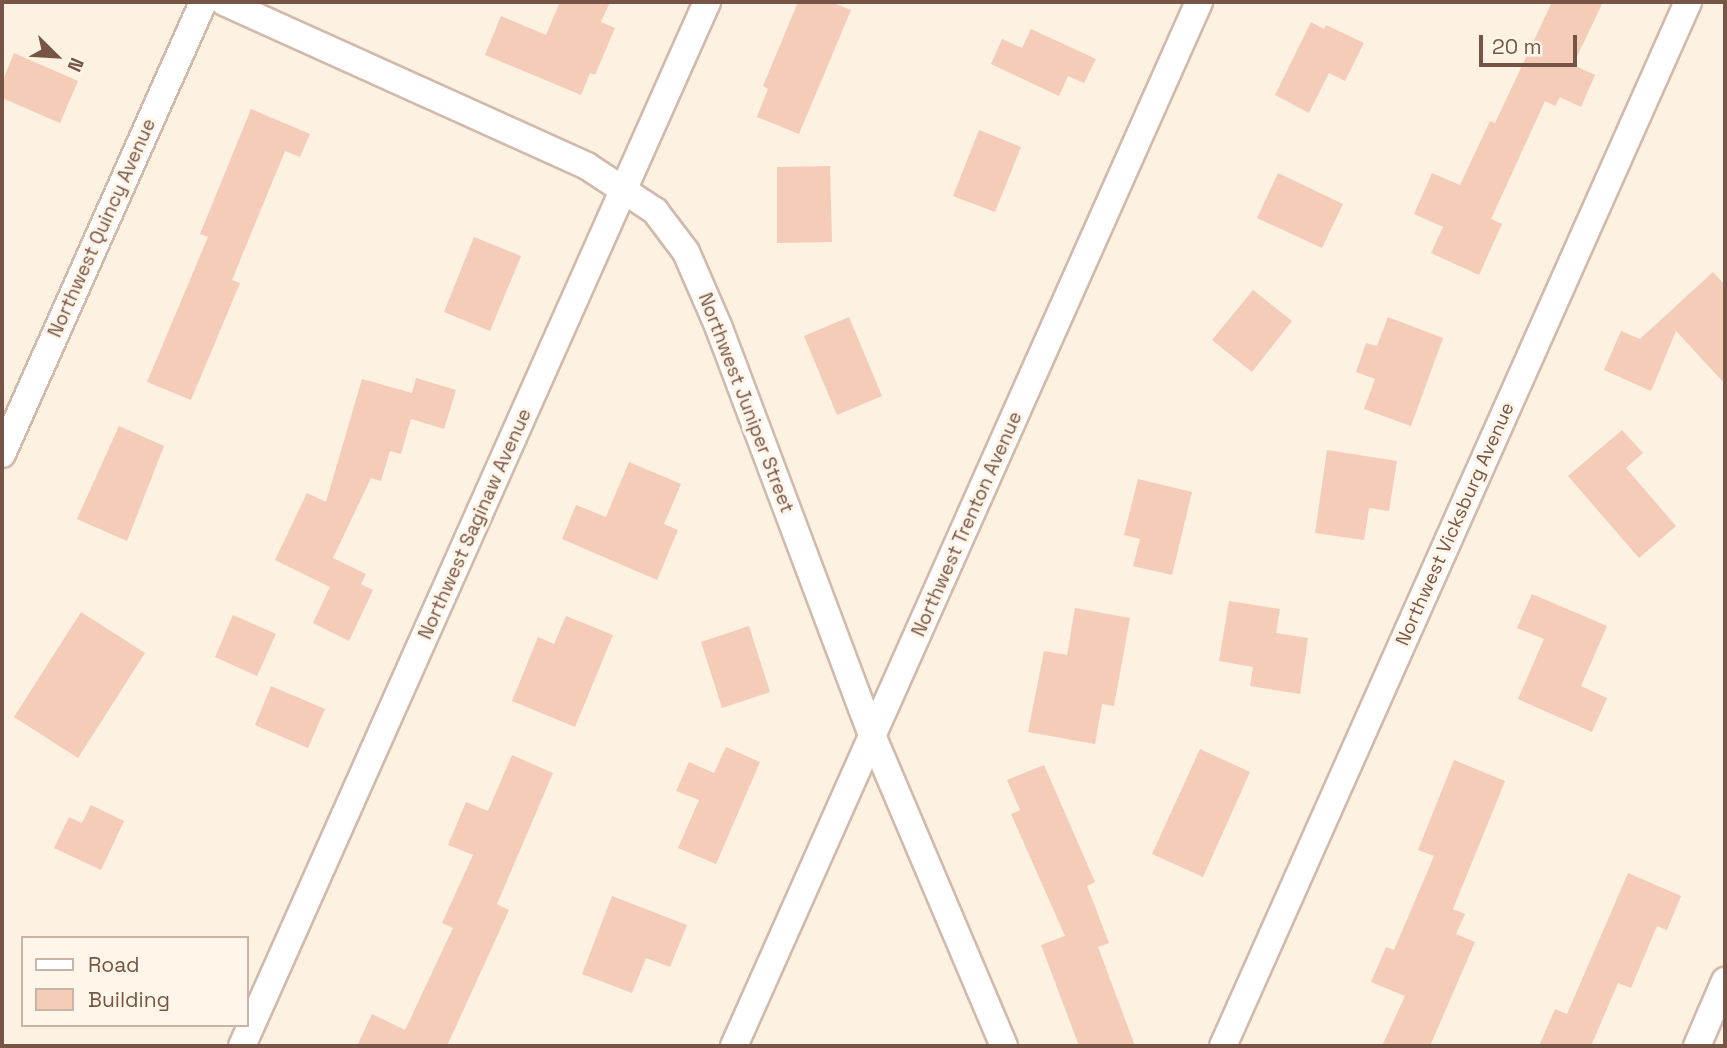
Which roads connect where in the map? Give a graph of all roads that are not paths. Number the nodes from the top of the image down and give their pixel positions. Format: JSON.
{"nodes":[{"id":1,"x":203,"y":2,"type":"edge"},
{"id":2,"x":224,"y":2,"type":"edge"},
{"id":3,"x":707,"y":2,"type":"edge"},
{"id":4,"x":1199,"y":2,"type":"edge"},
{"id":5,"x":1688,"y":2,"type":"edge"},
{"id":6,"x":624,"y":188,"type":"junction"},
{"id":7,"x":2,"y":454,"type":"edge"},
{"id":8,"x":872,"y":735,"type":"junction"},
{"id":9,"x":1725,"y":981,"type":"edge"},
{"id":10,"x":242,"y":1046,"type":"edge"},
{"id":11,"x":734,"y":1046,"type":"edge"},
{"id":12,"x":1004,"y":1046,"type":"edge"},
{"id":13,"x":1223,"y":1046,"type":"edge"},
{"id":14,"x":1697,"y":1046,"type":"edge"}],
"edges":[{"from":1,"to":7,"type":"street","name":"Northwest Quincy Avenue"},
{"from":2,"to":6,"type":"street","name":"Northwest Juniper Street"},
{"from":3,"to":6,"type":"street","name":"Northwest Saginaw Avenue"},
{"from":4,"to":8,"type":"street","name":"Northwest Trenton Avenue"},
{"from":5,"to":13,"type":"street","name":"Northwest Vicksburg Avenue"},
{"from":6,"to":8,"type":"street","name":"Northwest Juniper Street"},
{"from":6,"to":10,"type":"street","name":"Northwest Saginaw Avenue"},
{"from":8,"to":11,"type":"street","name":"Northwest Trenton Avenue"},
{"from":8,"to":12,"type":"street","name":"Northwest Juniper Street"},
{"from":9,"to":14,"type":"street"}]}
